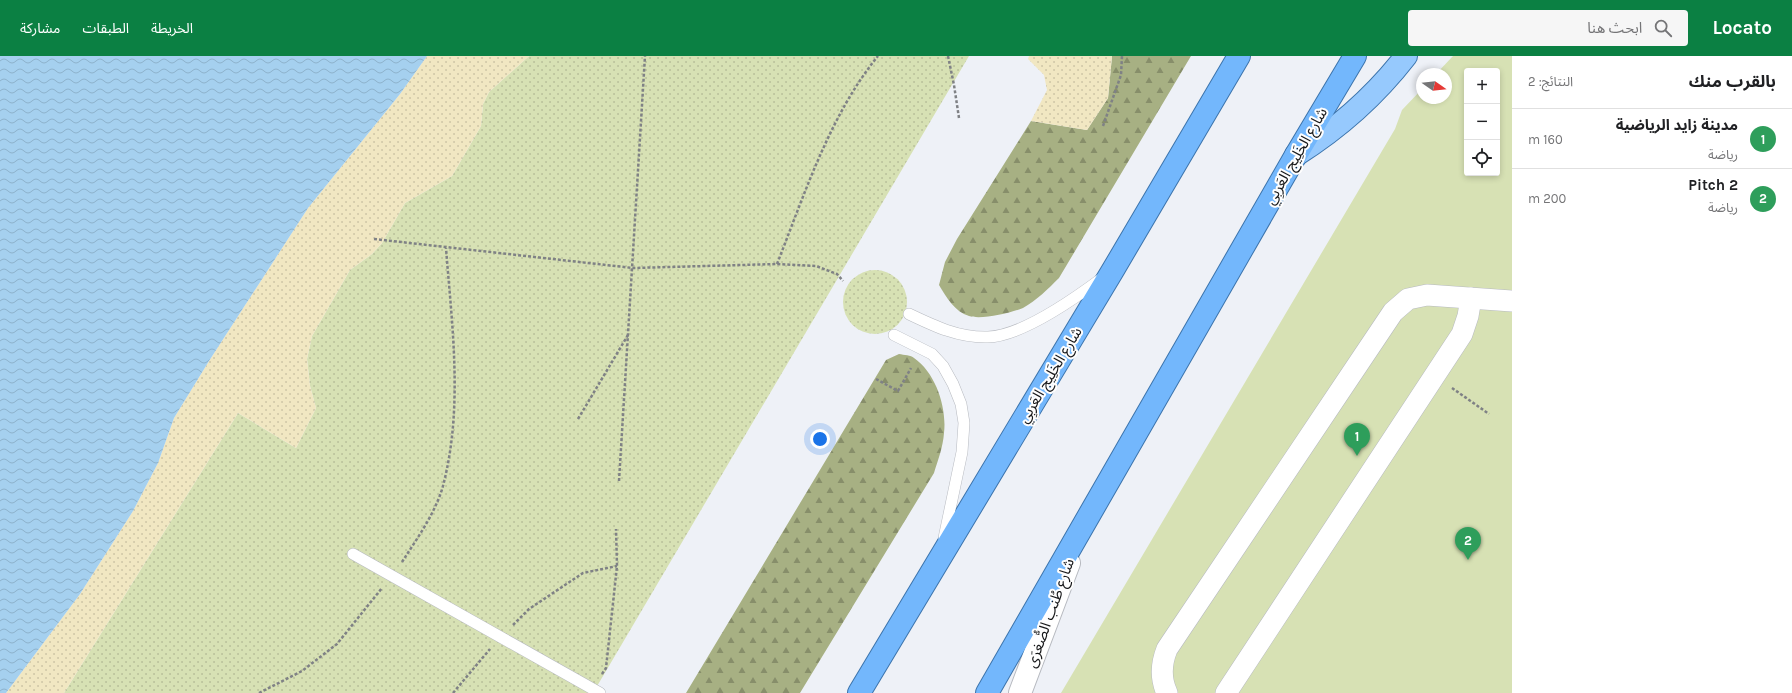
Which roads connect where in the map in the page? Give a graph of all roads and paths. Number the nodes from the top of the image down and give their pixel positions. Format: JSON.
{"nodes":[{"id":1,"x":645,"y":56,"type":"edge"},
{"id":2,"x":878,"y":56,"type":"edge"},
{"id":3,"x":948,"y":56,"type":"edge"},
{"id":4,"x":1122,"y":56,"type":"edge"},
{"id":5,"x":1239,"y":56,"type":"edge"},
{"id":6,"x":1356,"y":56,"type":"edge"},
{"id":7,"x":1406,"y":56,"type":"edge"},
{"id":8,"x":959,"y":118,"type":"dead end"},
{"id":9,"x":1103,"y":126,"type":"dead end"},
{"id":10,"x":1296,"y":155,"type":"junction"},
{"id":11,"x":374,"y":239,"type":"dead end"},
{"id":12,"x":446,"y":248,"type":"junction"},
{"id":13,"x":777,"y":264,"type":"junction"},
{"id":14,"x":633,"y":268,"type":"junction"},
{"id":15,"x":1113,"y":270,"type":"junction"},
{"id":16,"x":843,"y":281,"type":"dead end"},
{"id":17,"x":1471,"y":298,"type":"junction"},
{"id":18,"x":1512,"y":301,"type":"edge"},
{"id":19,"x":909,"y":314,"type":"dead end"},
{"id":20,"x":628,"y":335,"type":"junction"},
{"id":21,"x":894,"y":335,"type":"dead end"},
{"id":22,"x":911,"y":368,"type":"dead end"},
{"id":23,"x":1434,"y":375,"type":"junction"},
{"id":24,"x":876,"y":379,"type":"dead end"},
{"id":25,"x":1490,"y":414,"type":"dead end"},
{"id":26,"x":578,"y":419,"type":"dead end"},
{"id":27,"x":619,"y":480,"type":"dead end"},
{"id":28,"x":616,"y":529,"type":"dead end"},
{"id":29,"x":1080,"y":532,"type":"junction"},
{"id":30,"x":352,"y":554,"type":"dead end"},
{"id":31,"x":941,"y":556,"type":"junction"},
{"id":32,"x":617,"y":566,"type":"junction"},
{"id":33,"x":392,"y":576,"type":"junction"},
{"id":34,"x":501,"y":637,"type":"junction"},
{"id":35,"x":596,"y":691,"type":"edge"},
{"id":36,"x":259,"y":693,"type":"edge"},
{"id":37,"x":453,"y":693,"type":"edge"},
{"id":38,"x":859,"y":693,"type":"edge"},
{"id":39,"x":987,"y":693,"type":"edge"},
{"id":40,"x":1020,"y":693,"type":"edge"},
{"id":41,"x":1167,"y":693,"type":"edge"},
{"id":42,"x":1226,"y":693,"type":"edge"}],
"edges":[{"from":1,"to":14,"type":"path"},
{"from":2,"to":13,"type":"path"},
{"from":3,"to":8,"type":"path"},
{"from":4,"to":9,"type":"path"},
{"from":5,"to":15,"type":"highway","name":"شارع الخَلِيج العَربِي"},
{"from":6,"to":10,"type":"highway","name":"شارع الخَلِيج العَربِي"},
{"from":7,"to":10,"type":"main road"},
{"from":10,"to":29,"type":"highway","name":"شارع الخَلِيج العَربِي"},
{"from":11,"to":12,"type":"path"},
{"from":12,"to":14,"type":"path"},
{"from":12,"to":33,"type":"path"},
{"from":13,"to":14,"type":"path"},
{"from":13,"to":16,"type":"path"},
{"from":14,"to":20,"type":"path"},
{"from":15,"to":19,"type":"lane"},
{"from":15,"to":31,"type":"highway","name":"شارع الخَلِيج العَربِي"},
{"from":17,"to":18,"type":"street"},
{"from":17,"to":23,"type":"street"},
{"from":17,"to":41,"type":"street"},
{"from":20,"to":26,"type":"path"},
{"from":20,"to":27,"type":"path"},
{"from":21,"to":31,"type":"lane"},
{"from":22,"to":24,"type":"path"},
{"from":23,"to":25,"type":"path"},
{"from":23,"to":42,"type":"street"},
{"from":28,"to":32,"type":"path"},
{"from":29,"to":39,"type":"highway","name":"شارع الخَلِيج العَربِي"},
{"from":29,"to":40,"type":"street","name":"شارع طُنب الصُّغرَى"},
{"from":30,"to":33,"type":"lane"},
{"from":31,"to":38,"type":"highway","name":"شارع الخَلِيج العَربِي"},
{"from":32,"to":34,"type":"path"},
{"from":32,"to":35,"type":"path"},
{"from":33,"to":34,"type":"lane"},
{"from":33,"to":36,"type":"path"},
{"from":34,"to":35,"type":"lane"},
{"from":34,"to":37,"type":"path"}]}
